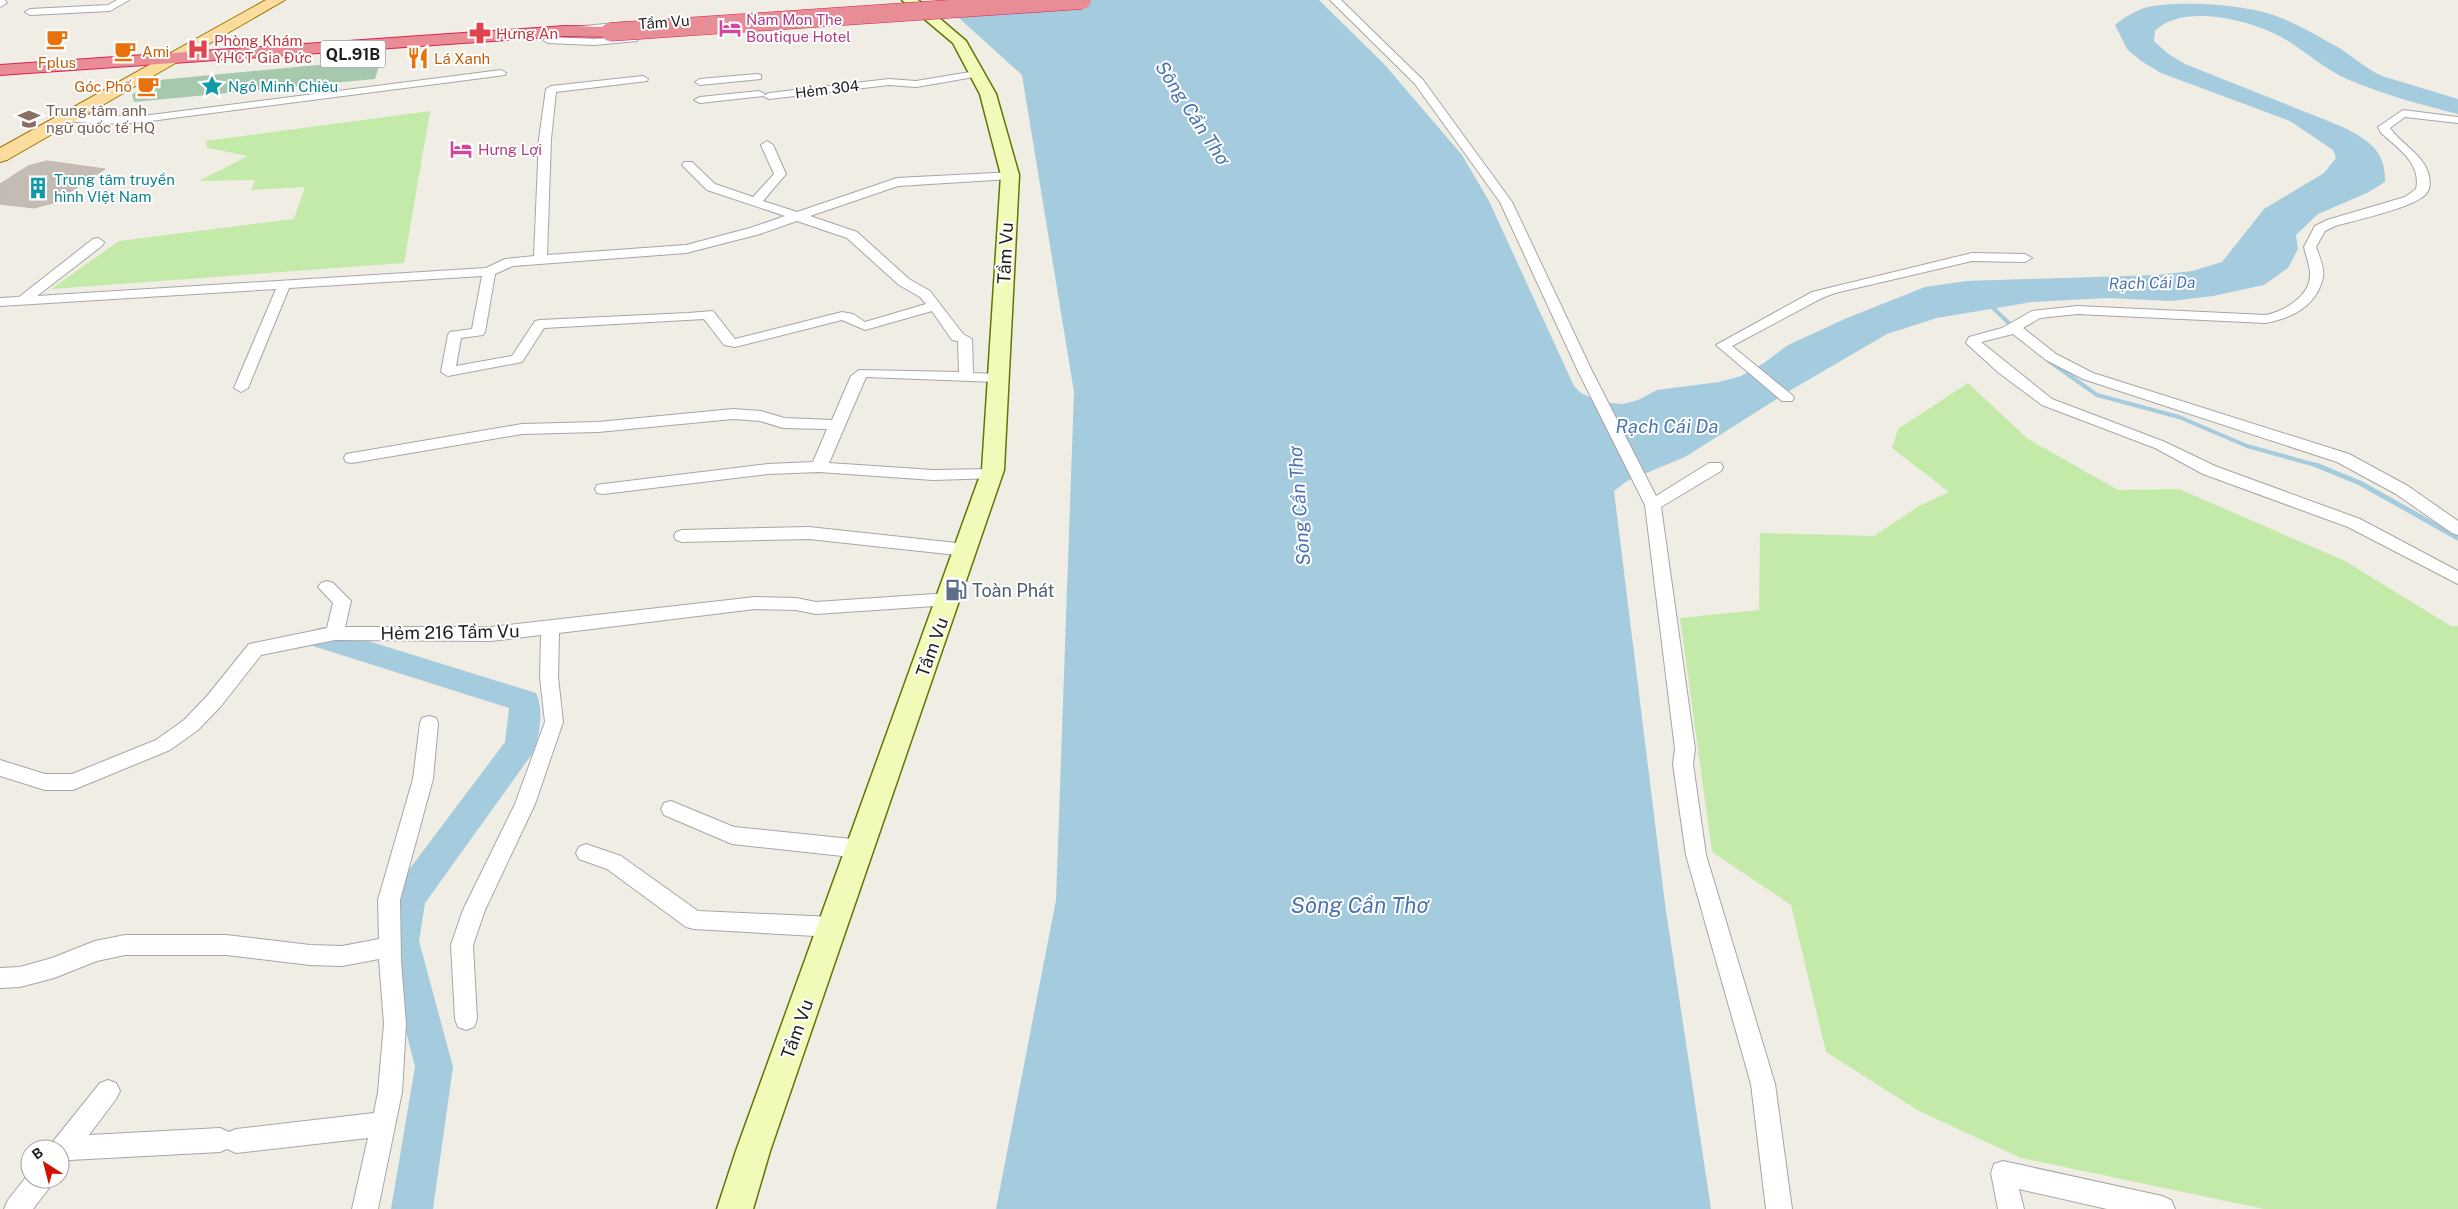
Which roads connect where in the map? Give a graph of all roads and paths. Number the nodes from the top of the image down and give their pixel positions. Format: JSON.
{"nodes":[{"id":1,"x":0,"y":0,"type":"edge"},
{"id":2,"x":124,"y":0,"type":"edge"},
{"id":3,"x":256,"y":0,"type":"edge"},
{"id":4,"x":278,"y":0,"type":"edge"},
{"id":5,"x":1082,"y":0,"type":"edge"},
{"id":6,"x":1335,"y":0,"type":"edge"},
{"id":7,"x":0,"y":4,"type":"edge"},
{"id":8,"x":918,"y":8,"type":"edge"},
{"id":9,"x":30,"y":12,"type":"dead end"},
{"id":10,"x":565,"y":31,"type":"junction"},
{"id":11,"x":589,"y":33,"type":"junction"},
{"id":12,"x":548,"y":40,"type":"junction"},
{"id":13,"x":174,"y":59,"type":"junction"},
{"id":14,"x":153,"y":64,"type":"junction"},
{"id":15,"x":0,"y":70,"type":"edge"},
{"id":16,"x":132,"y":70,"type":"junction"},
{"id":17,"x":500,"y":73,"type":"dead end"},
{"id":18,"x":976,"y":74,"type":"junction"},
{"id":19,"x":757,"y":77,"type":"dead end"},
{"id":20,"x":0,"y":79,"type":"edge"},
{"id":21,"x":642,"y":79,"type":"dead end"},
{"id":22,"x":700,"y":82,"type":"dead end"},
{"id":23,"x":700,"y":100,"type":"dead end"},
{"id":24,"x":69,"y":117,"type":"junction"},
{"id":25,"x":2458,"y":120,"type":"edge"},
{"id":26,"x":0,"y":144,"type":"edge"},
{"id":27,"x":767,"y":145,"type":"dead end"},
{"id":28,"x":0,"y":156,"type":"edge"},
{"id":29,"x":688,"y":165,"type":"dead end"},
{"id":30,"x":1010,"y":175,"type":"junction"},
{"id":31,"x":755,"y":202,"type":"junction"},
{"id":32,"x":798,"y":216,"type":"junction"},
{"id":33,"x":98,"y":242,"type":"dead end"},
{"id":34,"x":2025,"y":258,"type":"dead end"},
{"id":35,"x":540,"y":260,"type":"junction"},
{"id":36,"x":490,"y":272,"type":"junction"},
{"id":37,"x":284,"y":285,"type":"junction"},
{"id":38,"x":22,"y":301,"type":"junction"},
{"id":39,"x":0,"y":302,"type":"edge"},
{"id":40,"x":935,"y":306,"type":"junction"},
{"id":41,"x":2014,"y":328,"type":"junction"},
{"id":42,"x":966,"y":377,"type":"junction"},
{"id":43,"x":998,"y":378,"type":"junction"},
{"id":44,"x":241,"y":388,"type":"dead end"},
{"id":45,"x":1787,"y":398,"type":"dead end"},
{"id":46,"x":836,"y":426,"type":"junction"},
{"id":47,"x":352,"y":458,"type":"dead end"},
{"id":48,"x":819,"y":467,"type":"junction"},
{"id":49,"x":1715,"y":468,"type":"dead end"},
{"id":50,"x":992,"y":474,"type":"junction"},
{"id":51,"x":602,"y":489,"type":"dead end"},
{"id":52,"x":1652,"y":505,"type":"junction"},
{"id":53,"x":2458,"y":529,"type":"edge"},
{"id":54,"x":682,"y":536,"type":"dead end"},
{"id":55,"x":966,"y":550,"type":"junction"},
{"id":56,"x":2458,"y":578,"type":"edge"},
{"id":57,"x":327,"y":587,"type":"dead end"},
{"id":58,"x":949,"y":599,"type":"junction"},
{"id":59,"x":550,"y":627,"type":"junction"},
{"id":60,"x":335,"y":633,"type":"junction"},
{"id":61,"x":429,"y":723,"type":"dead end"},
{"id":62,"x":0,"y":768,"type":"edge"},
{"id":63,"x":671,"y":809,"type":"dead end"},
{"id":64,"x":861,"y":849,"type":"junction"},
{"id":65,"x":586,"y":853,"type":"dead end"},
{"id":66,"x":833,"y":928,"type":"junction"},
{"id":67,"x":390,"y":947,"type":"junction"},
{"id":68,"x":0,"y":978,"type":"edge"},
{"id":69,"x":466,"y":1020,"type":"dead end"},
{"id":70,"x":108,"y":1091,"type":"dead end"},
{"id":71,"x":383,"y":1124,"type":"junction"},
{"id":72,"x":70,"y":1141,"type":"edge"},
{"id":73,"x":70,"y":1151,"type":"edge"},
{"id":74,"x":32,"y":1189,"type":"edge"},
{"id":75,"x":17,"y":1209,"type":"edge"},
{"id":76,"x":365,"y":1209,"type":"edge"},
{"id":77,"x":735,"y":1209,"type":"edge"},
{"id":78,"x":1779,"y":1209,"type":"edge"},
{"id":79,"x":2010,"y":1209,"type":"edge"},
{"id":80,"x":2162,"y":1209,"type":"edge"}],
"edges":[{"from":1,"to":7,"type":"street"},
{"from":2,"to":9,"type":"street"},
{"from":3,"to":14,"type":"main road"},
{"from":4,"to":13,"type":"main road"},
{"from":5,"to":11,"type":"highway","number":"QL.91B","bridge":true},
{"from":6,"to":52,"type":"street"},
{"from":8,"to":10,"type":"street","name":"Tầm Vu"},
{"from":8,"to":12,"type":"street"},
{"from":8,"to":18,"type":"street","name":"Tầm Vu"},
{"from":10,"to":11,"type":"highway","number":"QL.91B"},
{"from":10,"to":13,"type":"highway","number":"QL.91B"},
{"from":11,"to":12,"type":"highway","number":"QL.91B"},
{"from":12,"to":14,"type":"highway","number":"QL.91B"},
{"from":13,"to":14,"type":"main road"},
{"from":14,"to":15,"type":"highway","number":"QL.91B"},
{"from":14,"to":16,"type":"highway","number":"QL.91B"},
{"from":14,"to":24,"type":"main road"},
{"from":16,"to":20,"type":"highway","number":"QL.91B"},
{"from":16,"to":26,"type":"main road"},
{"from":17,"to":24,"type":"street"},
{"from":18,"to":23,"type":"street","name":"Hẻm 304"},
{"from":18,"to":30,"type":"street","name":"Tầm Vu"},
{"from":19,"to":22,"type":"street"},
{"from":21,"to":35,"type":"street"},
{"from":24,"to":28,"type":"main road"},
{"from":25,"to":41,"type":"street"},
{"from":27,"to":31,"type":"street"},
{"from":29,"to":31,"type":"street"},
{"from":30,"to":32,"type":"street"},
{"from":30,"to":43,"type":"street","name":"Tầm Vu"},
{"from":31,"to":32,"type":"street"},
{"from":32,"to":35,"type":"street"},
{"from":32,"to":40,"type":"street"},
{"from":33,"to":38,"type":"street"},
{"from":34,"to":45,"type":"street"},
{"from":35,"to":36,"type":"street"},
{"from":36,"to":37,"type":"street"},
{"from":36,"to":40,"type":"street"},
{"from":37,"to":38,"type":"street"},
{"from":37,"to":44,"type":"street"},
{"from":38,"to":39,"type":"street"},
{"from":40,"to":42,"type":"street"},
{"from":41,"to":53,"type":"street"},
{"from":41,"to":56,"type":"street"},
{"from":42,"to":43,"type":"street"},
{"from":42,"to":46,"type":"street"},
{"from":43,"to":50,"type":"street","name":"Tầm Vu"},
{"from":46,"to":47,"type":"street"},
{"from":46,"to":48,"type":"street"},
{"from":48,"to":50,"type":"street"},
{"from":48,"to":51,"type":"street"},
{"from":49,"to":52,"type":"street"},
{"from":50,"to":55,"type":"street","name":"Tầm Vu"},
{"from":52,"to":78,"type":"street"},
{"from":54,"to":55,"type":"street"},
{"from":55,"to":58,"type":"street","name":"Tầm Vu"},
{"from":57,"to":60,"type":"street"},
{"from":58,"to":59,"type":"street","name":"Hẻm 216 Tầm Vu"},
{"from":58,"to":64,"type":"street","name":"Tầm Vu"},
{"from":59,"to":60,"type":"street","name":"Hẻm 216 Tầm Vu"},
{"from":59,"to":69,"type":"street"},
{"from":60,"to":62,"type":"street","name":"Hẻm 216 Tầm Vu"},
{"from":61,"to":67,"type":"street"},
{"from":63,"to":64,"type":"street"},
{"from":64,"to":66,"type":"street","name":"Tầm Vu"},
{"from":65,"to":66,"type":"street"},
{"from":66,"to":77,"type":"street","name":"Tầm Vu"},
{"from":67,"to":68,"type":"street"},
{"from":67,"to":71,"type":"street"},
{"from":70,"to":72,"type":"street"},
{"from":71,"to":73,"type":"street"},
{"from":71,"to":76,"type":"street"},
{"from":74,"to":75,"type":"street"},
{"from":79,"to":80,"type":"street"}]}
